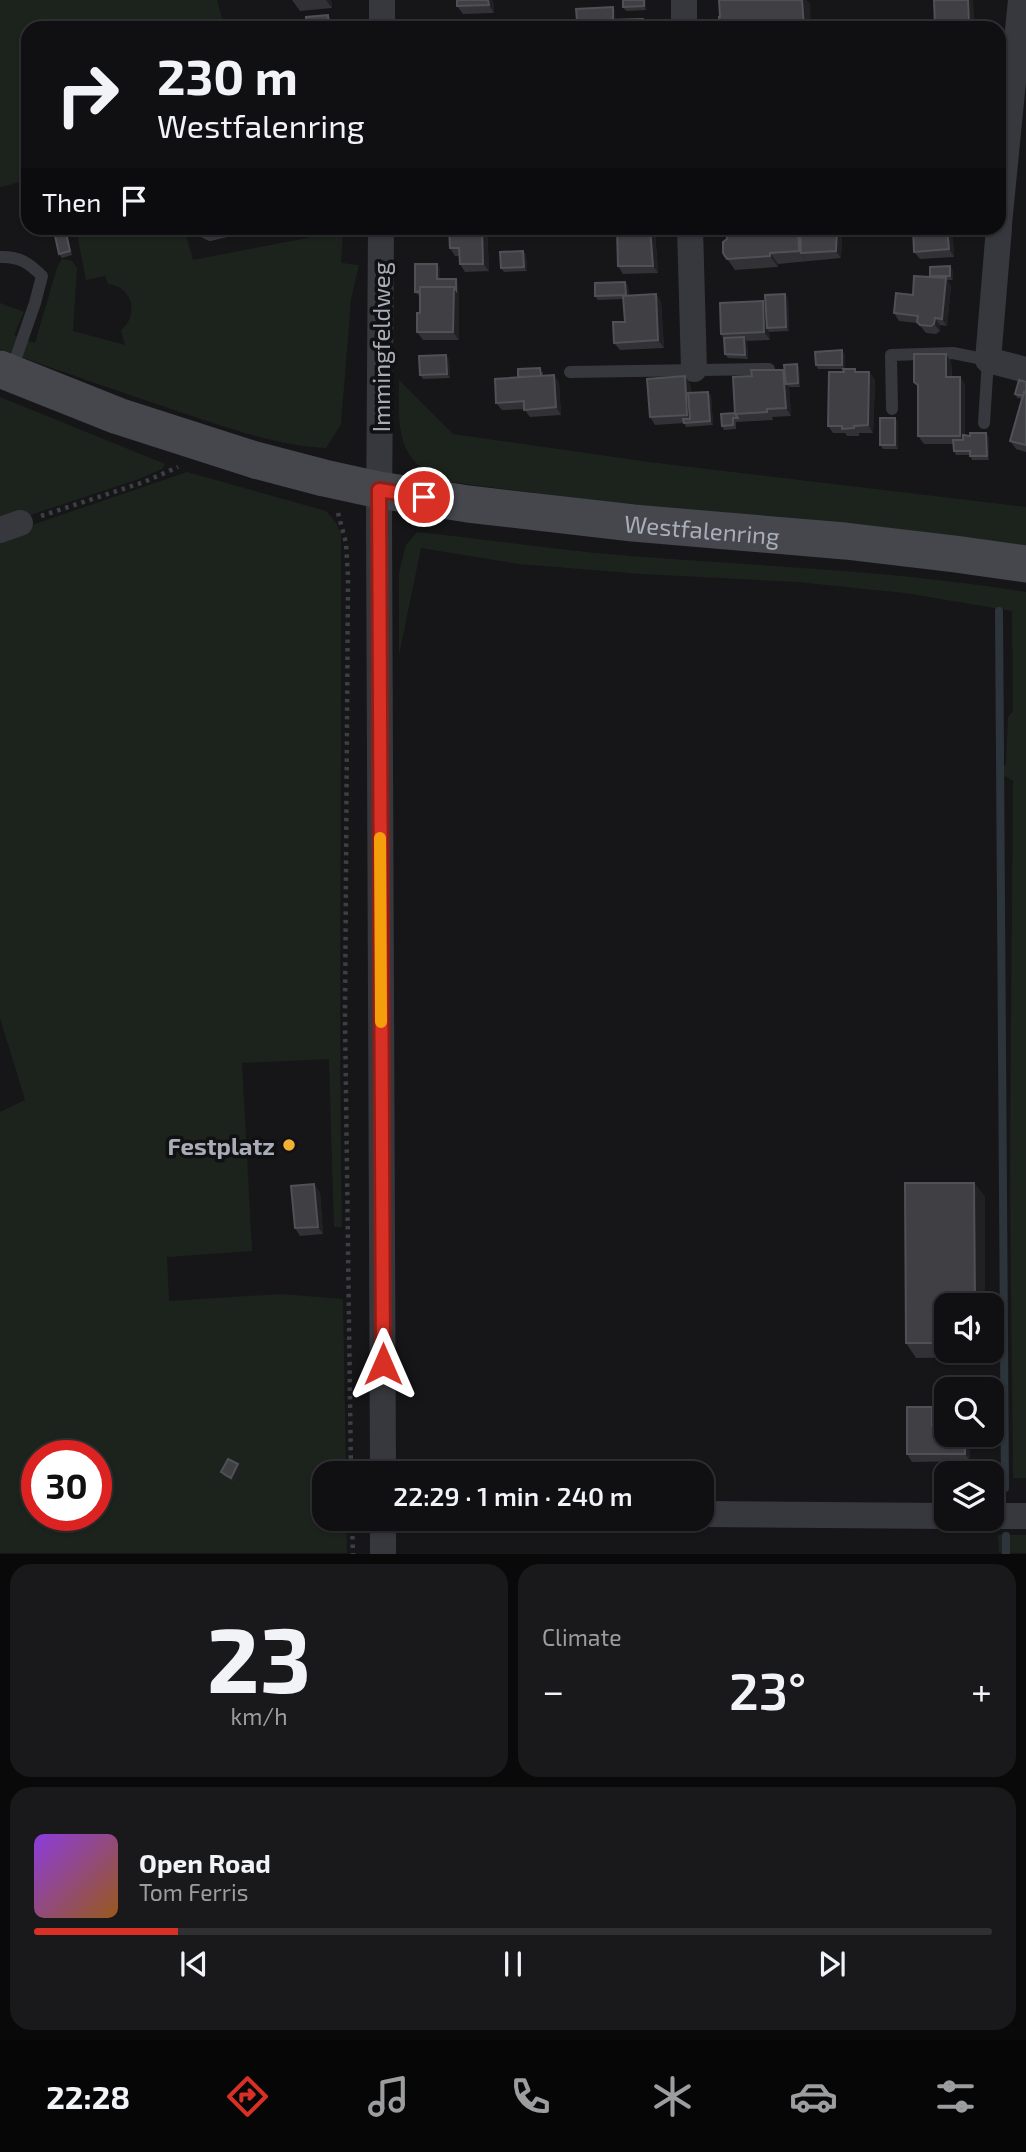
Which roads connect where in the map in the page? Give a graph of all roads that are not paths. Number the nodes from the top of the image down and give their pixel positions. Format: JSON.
{"nodes":[{"id":1,"x":382,"y":0,"type":"edge"},
{"id":2,"x":684,"y":0,"type":"edge"},
{"id":3,"x":1021,"y":0,"type":"edge"},
{"id":4,"x":382,"y":21,"type":"edge"},
{"id":5,"x":684,"y":21,"type":"edge"},
{"id":6,"x":1016,"y":145,"type":"edge"},
{"id":7,"x":1006,"y":193,"type":"edge"},
{"id":8,"x":381,"y":235,"type":"edge"},
{"id":9,"x":690,"y":235,"type":"edge"},
{"id":10,"x":998,"y":235,"type":"edge"},
{"id":11,"x":0,"y":257,"type":"edge"},
{"id":12,"x":988,"y":360,"type":"junction"},
{"id":13,"x":694,"y":369,"type":"junction"},
{"id":14,"x":769,"y":369,"type":"edge"},
{"id":15,"x":1026,"y":370,"type":"edge"},
{"id":16,"x":5,"y":371,"type":"edge"},
{"id":17,"x":570,"y":372,"type":"dead end"},
{"id":18,"x":892,"y":409,"type":"dead end"},
{"id":19,"x":984,"y":423,"type":"dead end"},
{"id":20,"x":379,"y":490,"type":"junction"},
{"id":21,"x":1026,"y":564,"type":"edge"},
{"id":22,"x":383,"y":1461,"type":"edge"},
{"id":23,"x":714,"y":1514,"type":"edge"},
{"id":24,"x":934,"y":1516,"type":"edge"},
{"id":25,"x":1004,"y":1516,"type":"edge"},
{"id":26,"x":1026,"y":1516,"type":"edge"},
{"id":27,"x":383,"y":1531,"type":"edge"},
{"id":28,"x":383,"y":1553,"type":"edge"}],
"edges":[{"from":1,"to":4,"type":"street"},
{"from":2,"to":5,"type":"street"},
{"from":3,"to":6,"type":"street"},
{"from":6,"to":7,"type":"street"},
{"from":8,"to":20,"type":"street","name":"Immingfeldweg"},
{"from":9,"to":13,"type":"street"},
{"from":10,"to":12,"type":"street"},
{"from":11,"to":16,"type":"lane"},
{"from":12,"to":15,"type":"street"},
{"from":12,"to":18,"type":"lane"},
{"from":12,"to":19,"type":"lane"},
{"from":13,"to":14,"type":"lane"},
{"from":13,"to":17,"type":"lane"},
{"from":16,"to":20,"type":"street","name":"Westfalenring"},
{"from":20,"to":21,"type":"street","name":"Westfalenring"},
{"from":20,"to":22,"type":"street","name":"Immingfeldweg"},
{"from":23,"to":24,"type":"street"},
{"from":25,"to":26,"type":"street"},
{"from":27,"to":28,"type":"street"}]}
